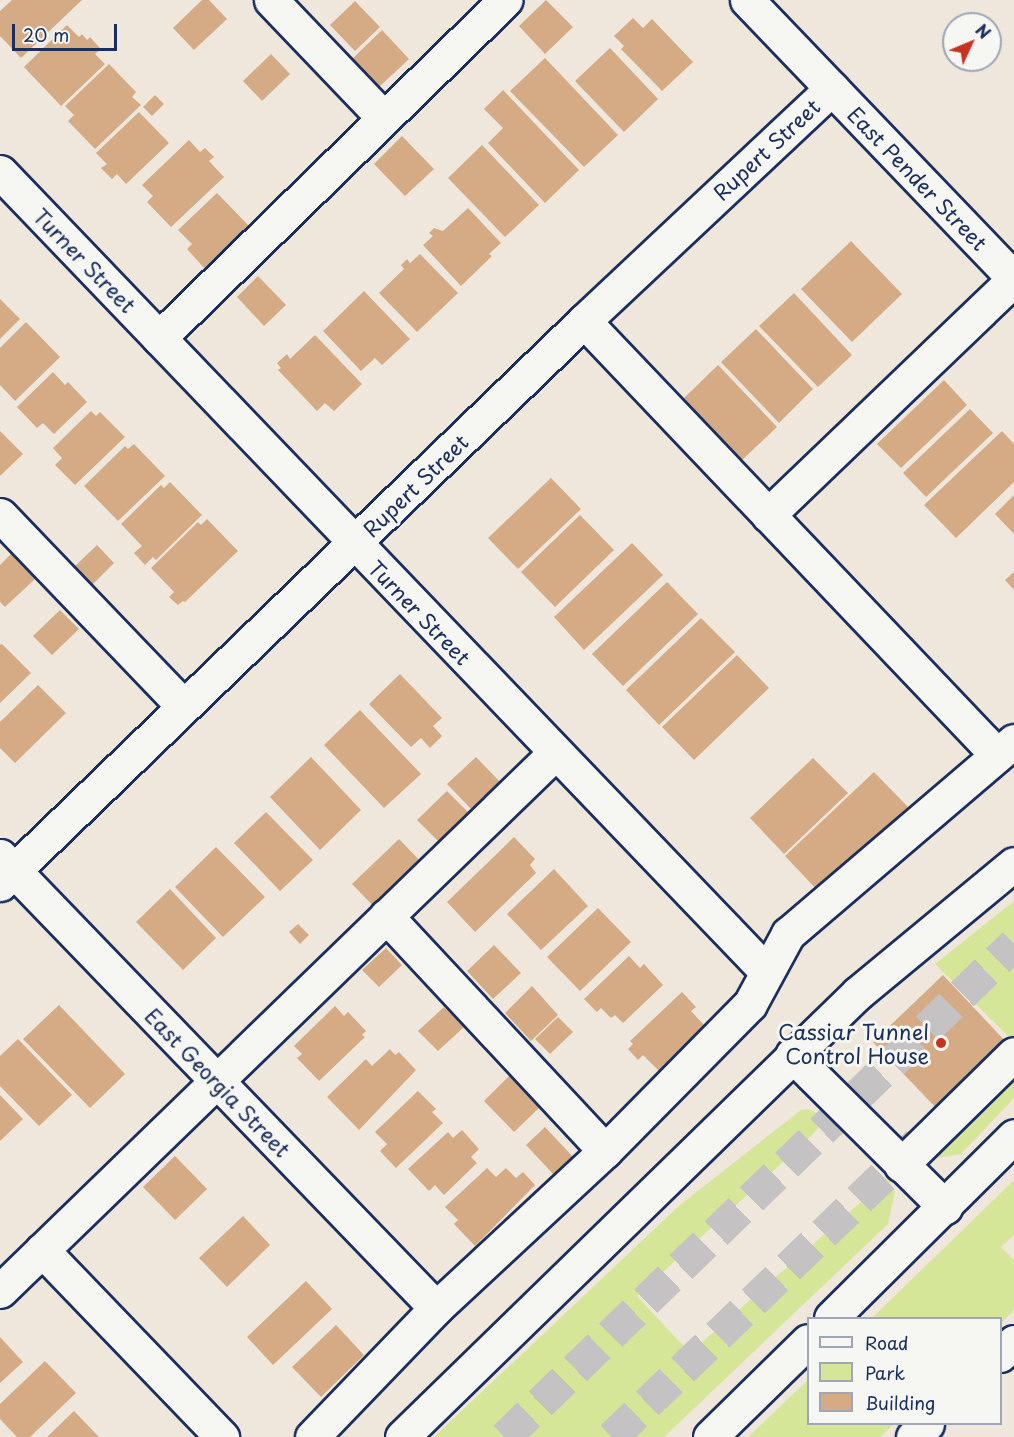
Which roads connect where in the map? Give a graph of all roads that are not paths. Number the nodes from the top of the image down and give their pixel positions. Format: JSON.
{"nodes":[{"id":1,"x":271,"y":0,"type":"edge"},
{"id":2,"x":505,"y":0,"type":"edge"},
{"id":3,"x":747,"y":0,"type":"edge"},
{"id":4,"x":832,"y":88,"type":"junction"},
{"id":5,"x":383,"y":117,"type":"junction"},
{"id":6,"x":0,"y":172,"type":"edge"},
{"id":7,"x":1014,"y":278,"type":"edge"},
{"id":8,"x":584,"y":321,"type":"junction"},
{"id":9,"x":159,"y":338,"type":"junction"},
{"id":10,"x":768,"y":514,"type":"junction"},
{"id":11,"x":0,"y":515,"type":"edge"},
{"id":12,"x":354,"y":543,"type":"junction"},
{"id":13,"x":183,"y":706,"type":"junction"},
{"id":14,"x":1006,"y":748,"type":"edge"},
{"id":15,"x":555,"y":753,"type":"junction"},
{"id":16,"x":1014,"y":864,"type":"edge"},
{"id":17,"x":5,"y":870,"type":"edge"},
{"id":18,"x":386,"y":916,"type":"junction"},
{"id":19,"x":767,"y":972,"type":"junction"},
{"id":20,"x":1014,"y":1054,"type":"edge"},
{"id":21,"x":792,"y":1055,"type":"junction"},
{"id":22,"x":215,"y":1080,"type":"junction"},
{"id":23,"x":1014,"y":1136,"type":"edge"},
{"id":24,"x":605,"y":1151,"type":"junction"},
{"id":25,"x":901,"y":1165,"type":"junction"},
{"id":26,"x":945,"y":1207,"type":"junction"},
{"id":27,"x":42,"y":1250,"type":"junction"},
{"id":28,"x":0,"y":1291,"type":"edge"},
{"id":29,"x":435,"y":1308,"type":"junction"},
{"id":30,"x":832,"y":1317,"type":"edge"},
{"id":31,"x":807,"y":1342,"type":"edge"},
{"id":32,"x":1014,"y":1342,"type":"edge"},
{"id":33,"x":1002,"y":1353,"type":"edge"},
{"id":34,"x":926,"y":1425,"type":"edge"},
{"id":35,"x":222,"y":1437,"type":"edge"},
{"id":36,"x":312,"y":1437,"type":"edge"},
{"id":37,"x":402,"y":1437,"type":"edge"},
{"id":38,"x":710,"y":1437,"type":"edge"},
{"id":39,"x":913,"y":1437,"type":"edge"}],
"edges":[{"from":1,"to":5,"type":"main road"},
{"from":2,"to":5,"type":"main road"},
{"from":3,"to":4,"type":"main road","name":"East Pender Street"},
{"from":4,"to":7,"type":"main road","name":"East Pender Street"},
{"from":4,"to":8,"type":"main road","name":"Rupert Street"},
{"from":5,"to":9,"type":"main road"},
{"from":6,"to":9,"type":"main road","name":"Turner Street"},
{"from":7,"to":10,"type":"main road"},
{"from":8,"to":10,"type":"main road"},
{"from":8,"to":12,"type":"main road","name":"Rupert Street"},
{"from":9,"to":12,"type":"main road","name":"Turner Street"},
{"from":10,"to":14,"type":"main road"},
{"from":11,"to":13,"type":"main road"},
{"from":12,"to":13,"type":"main road","name":"Rupert Street"},
{"from":12,"to":15,"type":"main road","name":"Turner Street"},
{"from":13,"to":17,"type":"main road","name":"Rupert Street"},
{"from":14,"to":19,"type":"main road"},
{"from":15,"to":18,"type":"main road"},
{"from":15,"to":19,"type":"main road","name":"Turner Street"},
{"from":16,"to":21,"type":"main road"},
{"from":17,"to":22,"type":"main road","name":"East Georgia Street"},
{"from":18,"to":22,"type":"main road"},
{"from":18,"to":24,"type":"main road"},
{"from":19,"to":24,"type":"main road"},
{"from":20,"to":25,"type":"main road"},
{"from":21,"to":25,"type":"main road"},
{"from":21,"to":37,"type":"main road"},
{"from":22,"to":27,"type":"main road"},
{"from":22,"to":29,"type":"main road","name":"East Georgia Street"},
{"from":23,"to":26,"type":"main road"},
{"from":24,"to":29,"type":"main road"},
{"from":25,"to":26,"type":"main road"},
{"from":26,"to":30,"type":"main road"},
{"from":27,"to":28,"type":"main road"},
{"from":27,"to":35,"type":"main road"},
{"from":29,"to":36,"type":"main road"},
{"from":31,"to":38,"type":"main road"},
{"from":32,"to":33,"type":"main road"},
{"from":34,"to":39,"type":"main road"}]}
